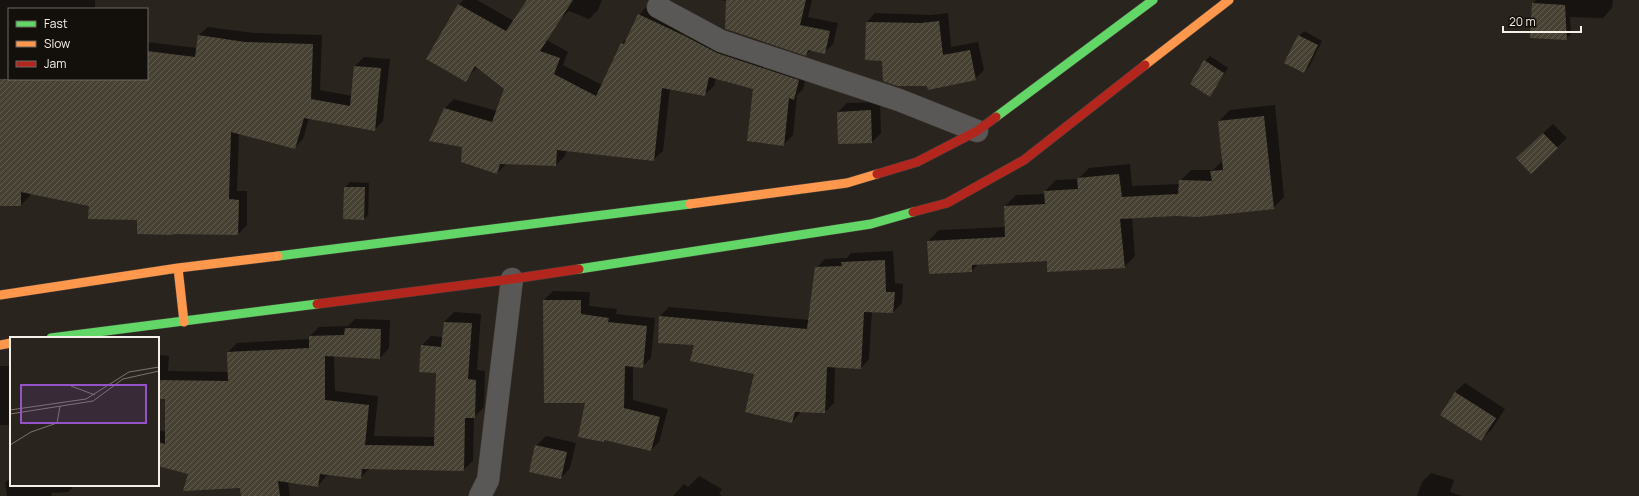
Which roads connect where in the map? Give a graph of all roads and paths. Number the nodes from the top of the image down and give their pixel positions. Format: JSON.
{"nodes":[{"id":1,"x":1153,"y":0,"type":"edge"},
{"id":2,"x":1229,"y":0,"type":"edge"},
{"id":3,"x":658,"y":7,"type":"dead end"},
{"id":4,"x":977,"y":131,"type":"junction"},
{"id":5,"x":178,"y":268,"type":"junction"},
{"id":6,"x":512,"y":279,"type":"junction"},
{"id":7,"x":0,"y":295,"type":"edge"},
{"id":8,"x":184,"y":322,"type":"junction"},
{"id":9,"x":59,"y":337,"type":"edge"},
{"id":10,"x":10,"y":343,"type":"edge"},
{"id":11,"x":0,"y":345,"type":"edge"},
{"id":12,"x":480,"y":496,"type":"edge"}],
"edges":[{"from":1,"to":4,"type":"street"},
{"from":2,"to":6,"type":"street"},
{"from":3,"to":4,"type":"street"},
{"from":4,"to":5,"type":"street"},
{"from":5,"to":7,"type":"street"},
{"from":5,"to":8,"type":"street"},
{"from":6,"to":8,"type":"street"},
{"from":6,"to":12,"type":"street"},
{"from":8,"to":9,"type":"street"},
{"from":10,"to":11,"type":"street"}]}
